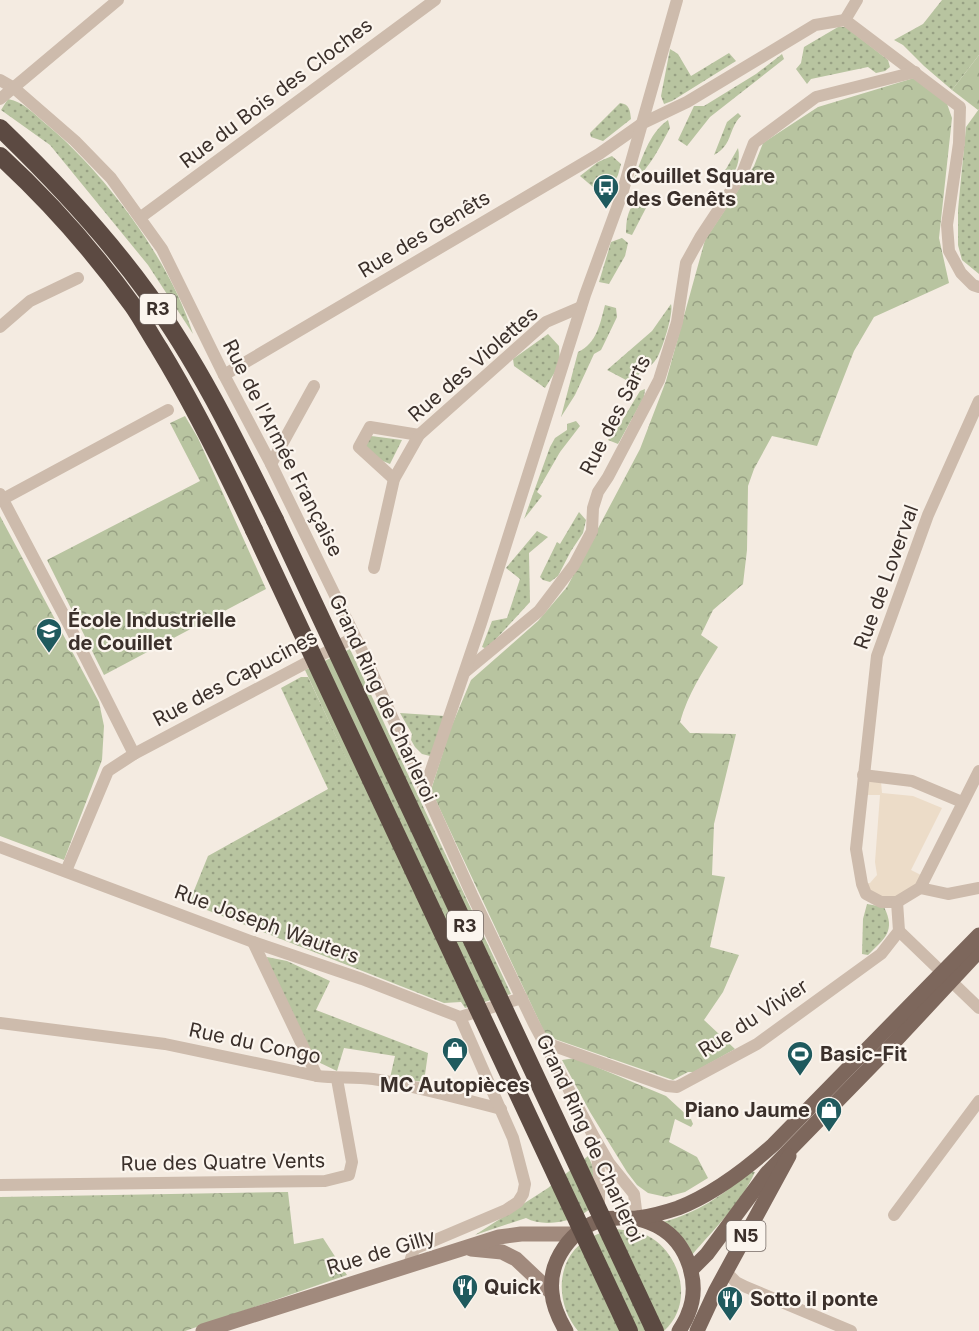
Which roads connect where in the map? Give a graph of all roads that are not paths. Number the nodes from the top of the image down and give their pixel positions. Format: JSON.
{"nodes":[{"id":1,"x":118,"y":0,"type":"edge"},
{"id":2,"x":435,"y":0,"type":"edge"},
{"id":3,"x":676,"y":0,"type":"edge"},
{"id":4,"x":856,"y":0,"type":"edge"},
{"id":5,"x":845,"y":20,"type":"junction"},
{"id":6,"x":915,"y":72,"type":"junction"},
{"id":7,"x":0,"y":80,"type":"edge"},
{"id":8,"x":14,"y":88,"type":"junction"},
{"id":9,"x":0,"y":99,"type":"edge"},
{"id":10,"x":643,"y":123,"type":"junction"},
{"id":11,"x":0,"y":128,"type":"edge"},
{"id":12,"x":0,"y":156,"type":"edge"},
{"id":13,"x":141,"y":217,"type":"junction"},
{"id":14,"x":78,"y":278,"type":"dead end"},
{"id":15,"x":979,"y":287,"type":"edge"},
{"id":16,"x":581,"y":307,"type":"junction"},
{"id":17,"x":0,"y":327,"type":"edge"},
{"id":18,"x":224,"y":375,"type":"junction"},
{"id":19,"x":314,"y":386,"type":"dead end"},
{"id":20,"x":979,"y":401,"type":"edge"},
{"id":21,"x":168,"y":410,"type":"dead end"},
{"id":22,"x":419,"y":435,"type":"junction"},
{"id":23,"x":271,"y":464,"type":"junction"},
{"id":24,"x":394,"y":479,"type":"junction"},
{"id":25,"x":2,"y":496,"type":"edge"},
{"id":26,"x":374,"y":568,"type":"dead end"},
{"id":27,"x":355,"y":637,"type":"junction"},
{"id":28,"x":465,"y":672,"type":"junction"},
{"id":29,"x":134,"y":754,"type":"junction"},
{"id":30,"x":979,"y":771,"type":"edge"},
{"id":31,"x":863,"y":775,"type":"junction"},
{"id":32,"x":425,"y":788,"type":"junction"},
{"id":33,"x":962,"y":802,"type":"junction"},
{"id":34,"x":0,"y":846,"type":"edge"},
{"id":35,"x":66,"y":871,"type":"junction"},
{"id":36,"x":921,"y":888,"type":"junction"},
{"id":37,"x":979,"y":888,"type":"edge"},
{"id":38,"x":897,"y":902,"type":"junction"},
{"id":39,"x":899,"y":931,"type":"junction"},
{"id":40,"x":979,"y":935,"type":"edge"},
{"id":41,"x":253,"y":942,"type":"junction"},
{"id":42,"x":979,"y":951,"type":"edge"},
{"id":43,"x":945,"y":977,"type":"junction"},
{"id":44,"x":522,"y":998,"type":"junction"},
{"id":45,"x":979,"y":1008,"type":"edge"},
{"id":46,"x":460,"y":1017,"type":"junction"},
{"id":47,"x":0,"y":1023,"type":"edge"},
{"id":48,"x":543,"y":1042,"type":"junction"},
{"id":49,"x":317,"y":1076,"type":"junction"},
{"id":50,"x":337,"y":1079,"type":"junction"},
{"id":51,"x":979,"y":1101,"type":"edge"},
{"id":52,"x":501,"y":1109,"type":"junction"},
{"id":53,"x":594,"y":1137,"type":"junction"},
{"id":54,"x":796,"y":1142,"type":"junction"},
{"id":55,"x":0,"y":1185,"type":"edge"},
{"id":56,"x":894,"y":1215,"type":"dead end"},
{"id":57,"x":637,"y":1218,"type":"junction"},
{"id":58,"x":602,"y":1220,"type":"junction"},
{"id":59,"x":576,"y":1234,"type":"junction"},
{"id":60,"x":465,"y":1249,"type":"junction"},
{"id":61,"x":409,"y":1265,"type":"junction"},
{"id":62,"x":691,"y":1270,"type":"junction"},
{"id":63,"x":726,"y":1272,"type":"junction"},
{"id":64,"x":551,"y":1292,"type":"junction"},
{"id":65,"x":690,"y":1326,"type":"edge"},
{"id":66,"x":203,"y":1331,"type":"edge"},
{"id":67,"x":566,"y":1331,"type":"edge"},
{"id":68,"x":630,"y":1331,"type":"edge"},
{"id":69,"x":656,"y":1331,"type":"edge"},
{"id":70,"x":851,"y":1331,"type":"edge"}],
"edges":[{"from":1,"to":8,"type":"street"},
{"from":2,"to":13,"type":"street","name":"Rue du Bois des Cloches"},
{"from":3,"to":10,"type":"street"},
{"from":4,"to":5,"type":"street"},
{"from":5,"to":6,"type":"street"},
{"from":5,"to":10,"type":"street","name":"Rue des Genêts"},
{"from":6,"to":15,"type":"street"},
{"from":6,"to":28,"type":"street","name":"Rue des Sarts"},
{"from":7,"to":8,"type":"street","name":"Rue de l'Armée Française"},
{"from":8,"to":9,"type":"street"},
{"from":8,"to":13,"type":"street","name":"Rue de l'Armée Française"},
{"from":10,"to":16,"type":"street"},
{"from":10,"to":18,"type":"street","name":"Rue des Genêts"},
{"from":11,"to":69,"type":"highway","name":"Grand Ring de Charleroi","number":"R3","bridge":true},
{"from":12,"to":68,"type":"highway","number":"R3","bridge":true},
{"from":13,"to":18,"type":"street","name":"Rue de l'Armée Française"},
{"from":14,"to":17,"type":"street"},
{"from":16,"to":22,"type":"street","name":"Rue des Violettes"},
{"from":16,"to":28,"type":"street"},
{"from":18,"to":23,"type":"street","name":"Rue de l'Armée Française"},
{"from":19,"to":23,"type":"street"},
{"from":20,"to":31,"type":"street","name":"Rue de Loverval"},
{"from":21,"to":25,"type":"street"},
{"from":22,"to":24,"type":"street","name":"Rue des Violettes"},
{"from":22,"to":24,"type":"street"},
{"from":23,"to":27,"type":"street","name":"Rue de l'Armée Française"},
{"from":24,"to":26,"type":"street","name":"Rue des Violettes"},
{"from":25,"to":29,"type":"street"},
{"from":27,"to":29,"type":"street","name":"Rue des Capucines"},
{"from":27,"to":32,"type":"street","name":"Rue de l'Armée Française"},
{"from":28,"to":32,"type":"street"},
{"from":29,"to":35,"type":"street","name":"Rue des Capucines"},
{"from":30,"to":33,"type":"street"},
{"from":31,"to":33,"type":"street"},
{"from":31,"to":38,"type":"street","name":"Rue de Loverval"},
{"from":32,"to":44,"type":"street","name":"Rue de l'Armée Française"},
{"from":33,"to":36,"type":"street"},
{"from":34,"to":35,"type":"street","name":"Rue Joseph Wauters"},
{"from":35,"to":41,"type":"street","name":"Rue Joseph Wauters"},
{"from":36,"to":37,"type":"street"},
{"from":36,"to":38,"type":"street"},
{"from":38,"to":39,"type":"street"},
{"from":39,"to":43,"type":"street"},
{"from":39,"to":48,"type":"street","name":"Rue du Vivier"},
{"from":40,"to":43,"type":"main road","number":"N5"},
{"from":41,"to":46,"type":"street","name":"Rue Joseph Wauters"},
{"from":41,"to":49,"type":"street"},
{"from":42,"to":43,"type":"main road","number":"N5"},
{"from":43,"to":45,"type":"street"},
{"from":43,"to":54,"type":"main road","number":"N5"},
{"from":43,"to":57,"type":"main road","number":"N5"},
{"from":44,"to":46,"type":"street"},
{"from":44,"to":48,"type":"street","name":"Rue de l'Armée Française"},
{"from":46,"to":52,"type":"street"},
{"from":47,"to":49,"type":"street","name":"Rue du Congo"},
{"from":48,"to":53,"type":"street","name":"Rue de l'Armée Française"},
{"from":49,"to":50,"type":"street","name":"Rue du Congo"},
{"from":50,"to":52,"type":"street","name":"Rue du Congo"},
{"from":50,"to":55,"type":"street","name":"Rue des Quatre Vents"},
{"from":51,"to":56,"type":"street"},
{"from":52,"to":61,"type":"street"},
{"from":53,"to":57,"type":"street","name":"Rue de l'Armée Française"},
{"from":53,"to":58,"type":"street","name":"Rue de l'Armée Française"},
{"from":54,"to":62,"type":"main road","number":"N5"},
{"from":54,"to":63,"type":"main road","number":"N5"},
{"from":57,"to":58,"type":"main road","number":"N5"},
{"from":57,"to":62,"type":"main road","number":"N5"},
{"from":58,"to":59,"type":"main road","number":"N5"},
{"from":59,"to":60,"type":"main road","name":"Rue de Gilly"},
{"from":59,"to":64,"type":"main road","number":"N5"},
{"from":60,"to":61,"type":"main road","name":"Rue de Gilly"},
{"from":60,"to":64,"type":"main road"},
{"from":61,"to":66,"type":"main road","name":"Rue de Gilly"},
{"from":62,"to":65,"type":"main road","number":"N5"},
{"from":63,"to":65,"type":"main road","number":"N5"},
{"from":63,"to":70,"type":"street"},
{"from":64,"to":67,"type":"main road","number":"N5"}]}
